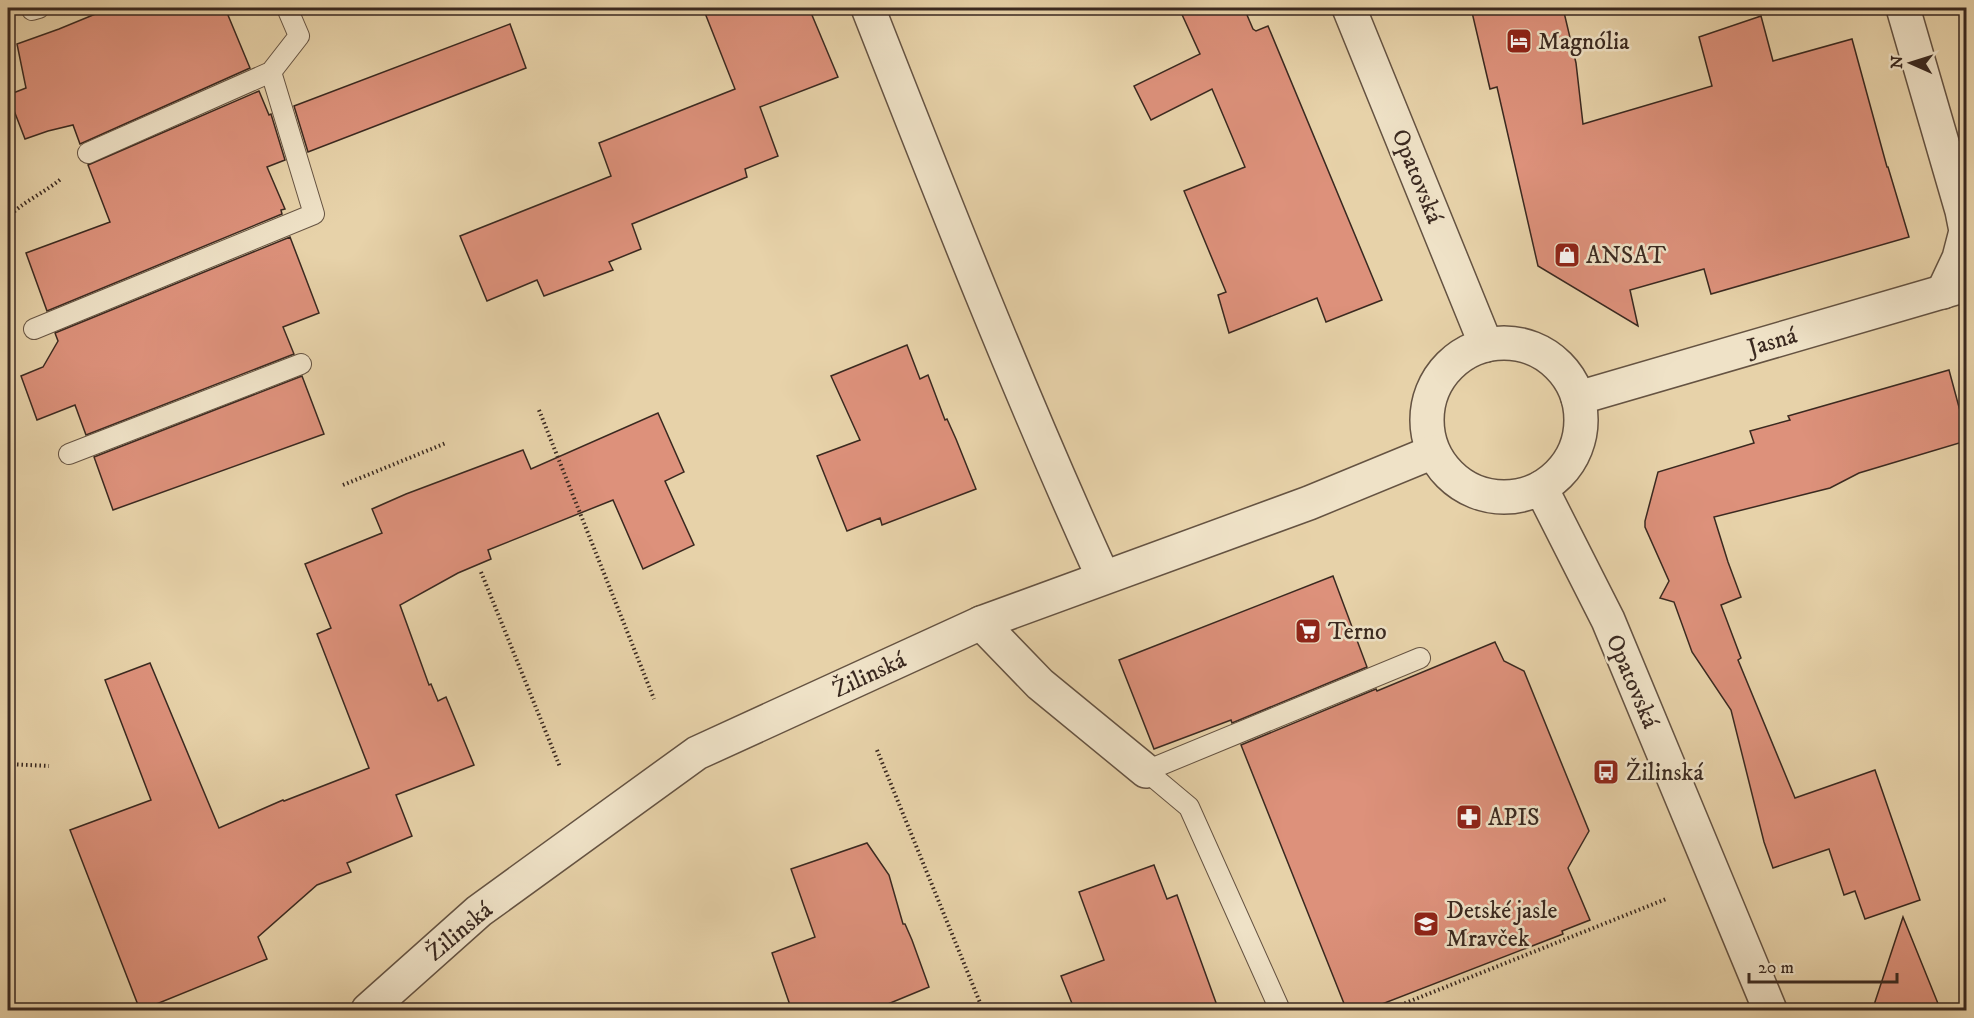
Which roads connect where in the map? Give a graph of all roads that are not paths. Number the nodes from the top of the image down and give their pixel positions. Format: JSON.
{"nodes":[{"id":1,"x":31,"y":8,"type":"edge"},
{"id":2,"x":39,"y":8,"type":"edge"},
{"id":3,"x":287,"y":8,"type":"edge"},
{"id":4,"x":868,"y":8,"type":"edge"},
{"id":5,"x":1349,"y":8,"type":"edge"},
{"id":6,"x":1903,"y":8,"type":"edge"},
{"id":7,"x":271,"y":72,"type":"junction"},
{"id":8,"x":88,"y":153,"type":"road end"},
{"id":9,"x":1955,"y":288,"type":"edge"},
{"id":10,"x":34,"y":329,"type":"dead end"},
{"id":11,"x":1485,"y":345,"type":"junction"},
{"id":12,"x":301,"y":364,"type":"dead end"},
{"id":13,"x":1578,"y":398,"type":"junction"},
{"id":14,"x":1433,"y":452,"type":"junction"},
{"id":15,"x":69,"y":454,"type":"dead end"},
{"id":16,"x":1541,"y":488,"type":"junction"},
{"id":17,"x":1103,"y":577,"type":"junction"},
{"id":18,"x":981,"y":623,"type":"junction"},
{"id":19,"x":1420,"y":658,"type":"dead end"},
{"id":20,"x":1146,"y":771,"type":"junction"},
{"id":21,"x":368,"y":1011,"type":"edge"},
{"id":22,"x":1280,"y":1011,"type":"edge"},
{"id":23,"x":1770,"y":1011,"type":"edge"}],
"edges":[{"from":1,"to":2,"type":"lane"},
{"from":3,"to":7,"type":"lane"},
{"from":4,"to":17,"type":"street"},
{"from":5,"to":11,"type":"street","name":"Opatovská"},
{"from":6,"to":9,"type":"street"},
{"from":7,"to":8,"type":"lane"},
{"from":7,"to":10,"type":"lane"},
{"from":9,"to":13,"type":"street","name":"Jasná"},
{"from":11,"to":13,"type":"street"},
{"from":11,"to":14,"type":"street"},
{"from":12,"to":15,"type":"lane"},
{"from":13,"to":16,"type":"street"},
{"from":14,"to":16,"type":"street"},
{"from":14,"to":17,"type":"street","name":"Žilinská"},
{"from":16,"to":23,"type":"street","name":"Opatovská"},
{"from":17,"to":18,"type":"street","name":"Žilinská"},
{"from":18,"to":20,"type":"street"},
{"from":18,"to":21,"type":"street","name":"Žilinská"},
{"from":19,"to":20,"type":"lane"},
{"from":20,"to":22,"type":"lane"}]}
